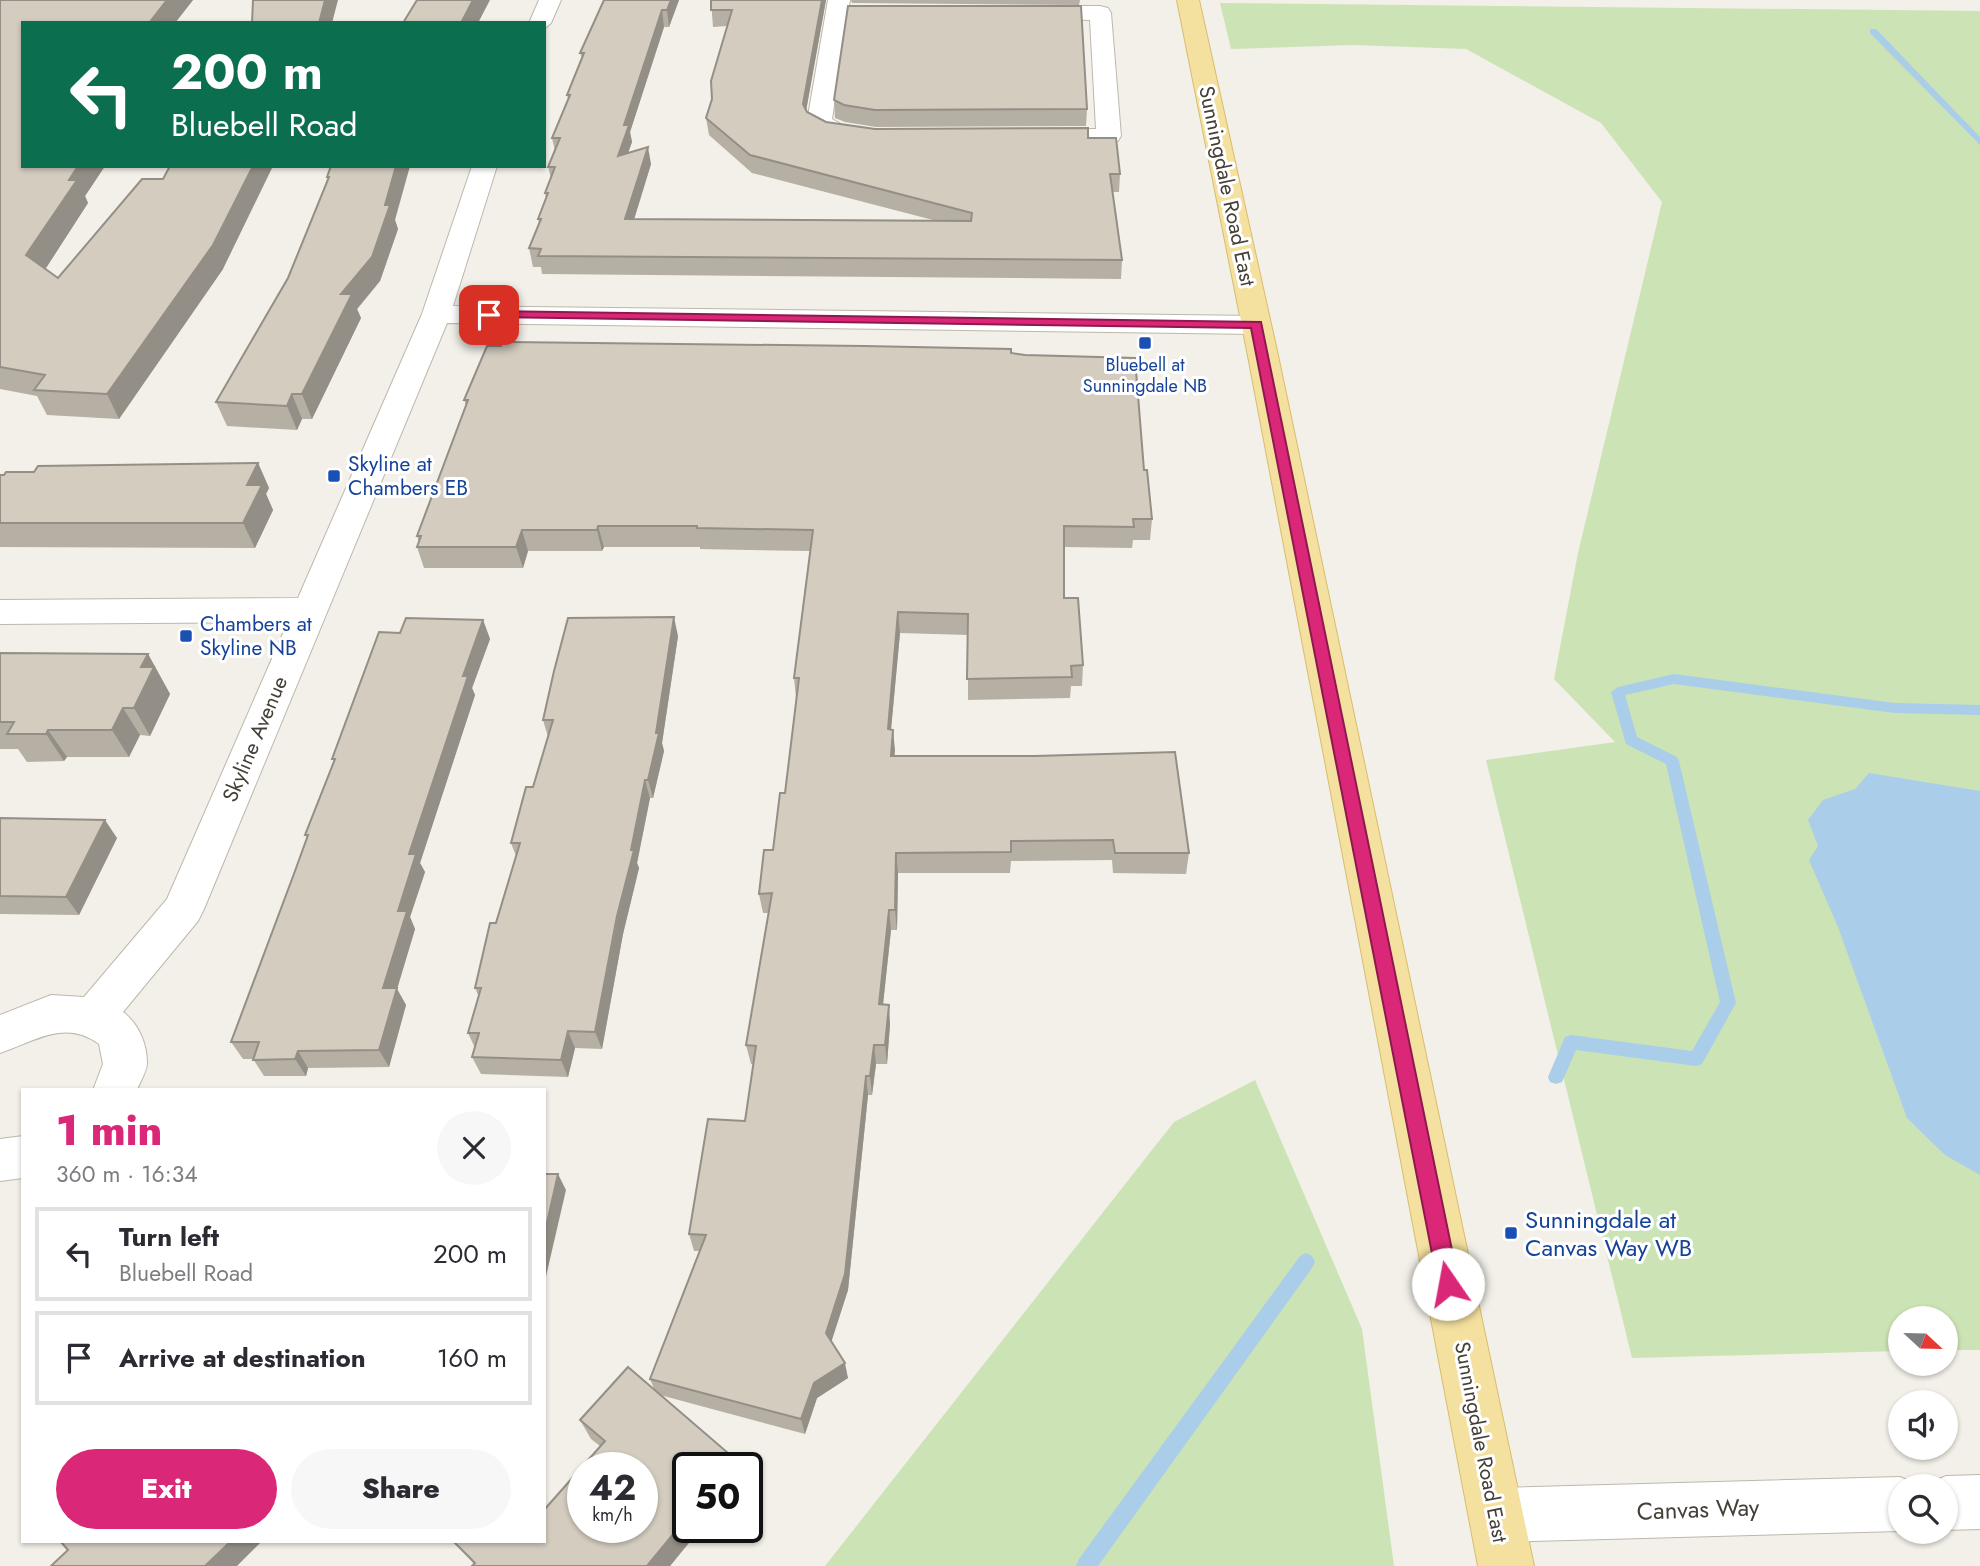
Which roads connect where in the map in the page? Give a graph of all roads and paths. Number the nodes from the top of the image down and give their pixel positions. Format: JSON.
{"nodes":[{"id":1,"x":550,"y":0,"type":"edge"},
{"id":2,"x":1188,"y":0,"type":"edge"},
{"id":3,"x":838,"y":7,"type":"edge"},
{"id":4,"x":920,"y":13,"type":"edge"},
{"id":5,"x":1003,"y":13,"type":"edge"},
{"id":6,"x":541,"y":21,"type":"edge"},
{"id":7,"x":1013,"y":136,"type":"edge"},
{"id":8,"x":890,"y":137,"type":"edge"},
{"id":9,"x":484,"y":168,"type":"edge"},
{"id":10,"x":436,"y":314,"type":"junction"},
{"id":11,"x":1257,"y":325,"type":"junction"},
{"id":12,"x":310,"y":609,"type":"junction"},
{"id":13,"x":0,"y":612,"type":"edge"},
{"id":14,"x":94,"y":1016,"type":"junction"},
{"id":15,"x":0,"y":1034,"type":"edge"},
{"id":16,"x":116,"y":1088,"type":"edge"},
{"id":17,"x":21,"y":1157,"type":"edge"},
{"id":18,"x":0,"y":1160,"type":"edge"},
{"id":19,"x":1980,"y":1502,"type":"edge"},
{"id":20,"x":1958,"y":1503,"type":"edge"},
{"id":21,"x":1888,"y":1504,"type":"edge"},
{"id":22,"x":1496,"y":1515,"type":"junction"},
{"id":23,"x":1506,"y":1566,"type":"edge"}],
"edges":[{"from":1,"to":6,"type":"street"},
{"from":2,"to":11,"type":"main road","name":"Sunningdale Road East"},
{"from":3,"to":4,"type":"street"},
{"from":3,"to":8,"type":"street"},
{"from":5,"to":7,"type":"street"},
{"from":9,"to":10,"type":"street","name":"Skyline Avenue"},
{"from":10,"to":11,"type":"street"},
{"from":10,"to":12,"type":"street","name":"Skyline Avenue"},
{"from":11,"to":22,"type":"main road","name":"Sunningdale Road East"},
{"from":12,"to":13,"type":"street"},
{"from":12,"to":14,"type":"street","name":"Skyline Avenue"},
{"from":14,"to":15,"type":"street"},
{"from":14,"to":16,"type":"street"},
{"from":17,"to":18,"type":"street"},
{"from":19,"to":20,"type":"street"},
{"from":21,"to":22,"type":"street","name":"Canvas Way"},
{"from":22,"to":23,"type":"main road","name":"Sunningdale Road East"}]}
